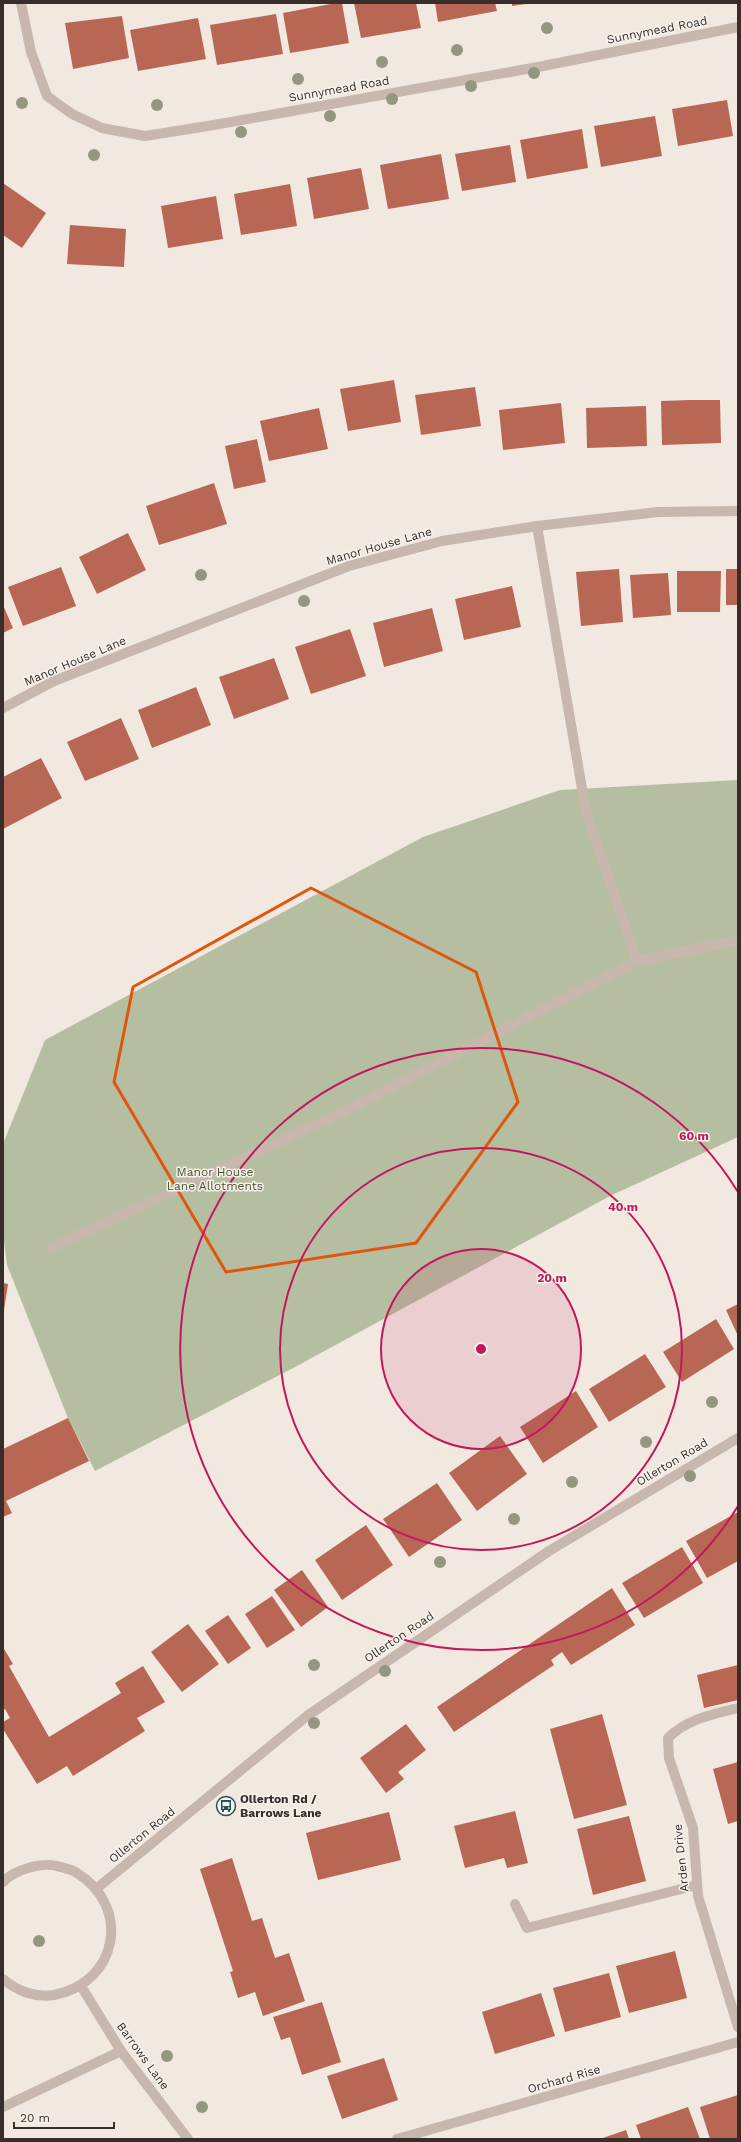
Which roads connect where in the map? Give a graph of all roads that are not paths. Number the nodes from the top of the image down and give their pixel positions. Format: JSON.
{"nodes":[{"id":1,"x":21,"y":3,"type":"edge"},
{"id":2,"x":738,"y":27,"type":"edge"},
{"id":3,"x":738,"y":510,"type":"edge"},
{"id":4,"x":537,"y":526,"type":"junction"},
{"id":5,"x":3,"y":708,"type":"edge"},
{"id":6,"x":738,"y":940,"type":"edge"},
{"id":7,"x":637,"y":960,"type":"junction"},
{"id":8,"x":51,"y":1248,"type":"dead end"},
{"id":9,"x":738,"y":1438,"type":"edge"},
{"id":10,"x":738,"y":1708,"type":"edge"},
{"id":11,"x":4,"y":1879,"type":"edge"},
{"id":12,"x":697,"y":1885,"type":"junction"},
{"id":13,"x":96,"y":1889,"type":"junction"},
{"id":14,"x":516,"y":1904,"type":"dead end"},
{"id":15,"x":3,"y":1980,"type":"edge"},
{"id":16,"x":81,"y":1986,"type":"junction"},
{"id":17,"x":738,"y":2027,"type":"edge"},
{"id":18,"x":738,"y":2042,"type":"edge"},
{"id":19,"x":121,"y":2051,"type":"junction"},
{"id":20,"x":3,"y":2107,"type":"edge"},
{"id":21,"x":188,"y":2139,"type":"edge"},
{"id":22,"x":397,"y":2139,"type":"edge"}],
"edges":[{"from":1,"to":2,"type":"street","name":"Sunnymead Road"},
{"from":3,"to":4,"type":"street","name":"Manor House Lane"},
{"from":4,"to":5,"type":"street","name":"Manor House Lane"},
{"from":4,"to":7,"type":"street"},
{"from":6,"to":7,"type":"street"},
{"from":7,"to":8,"type":"street"},
{"from":9,"to":13,"type":"street","name":"Ollerton Road"},
{"from":10,"to":12,"type":"street","name":"Arden Drive"},
{"from":11,"to":13,"type":"street"},
{"from":12,"to":14,"type":"street"},
{"from":12,"to":17,"type":"street","name":"Arden Drive"},
{"from":13,"to":16,"type":"street"},
{"from":15,"to":16,"type":"street"},
{"from":16,"to":19,"type":"street","name":"Barrows Lane"},
{"from":18,"to":22,"type":"street","name":"Orchard Rise"},
{"from":19,"to":20,"type":"street"},
{"from":19,"to":21,"type":"street","name":"Barrows Lane"}]}
